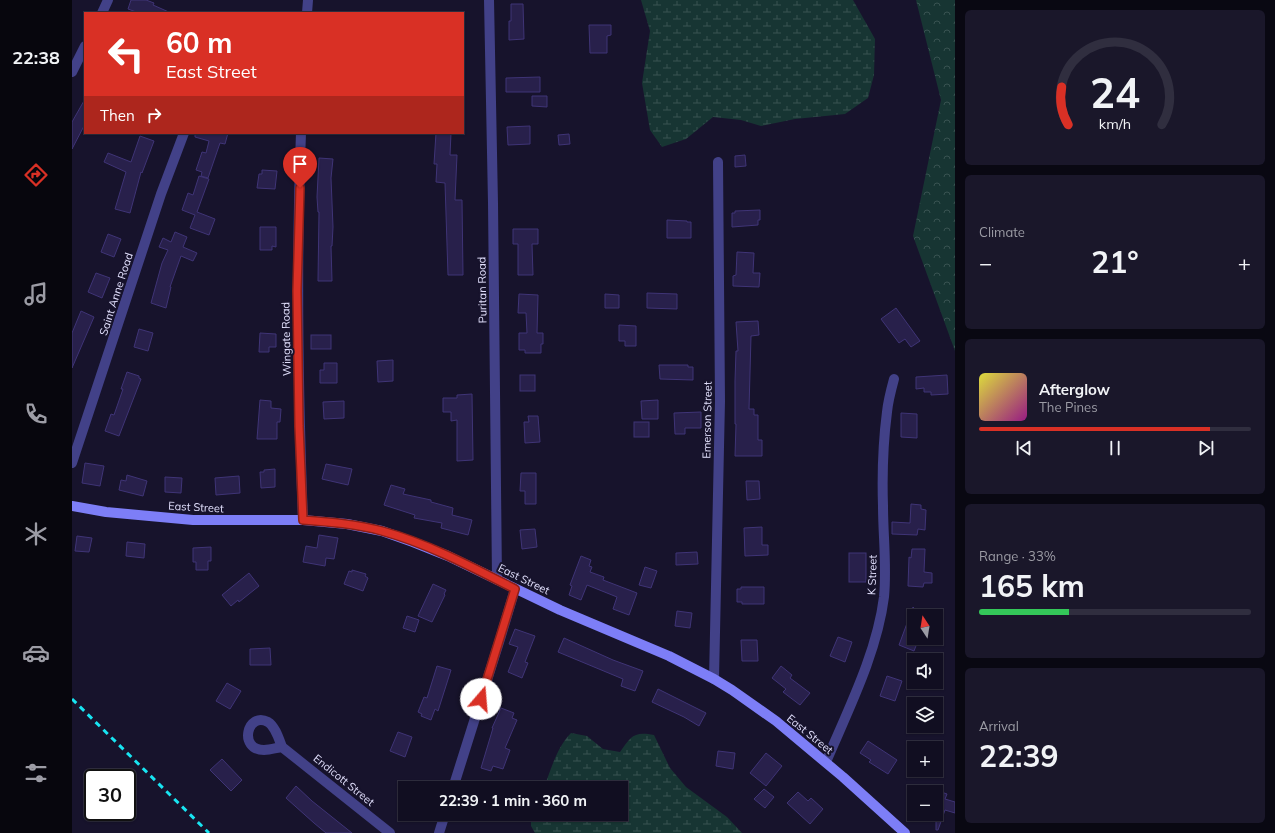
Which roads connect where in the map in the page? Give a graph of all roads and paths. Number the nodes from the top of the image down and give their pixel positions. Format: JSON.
{"nodes":[{"id":1,"x":108,"y":0,"type":"edge"},
{"id":2,"x":308,"y":0,"type":"edge"},
{"id":3,"x":489,"y":0,"type":"edge"},
{"id":4,"x":102,"y":12,"type":"edge"},
{"id":5,"x":307,"y":12,"type":"edge"},
{"id":6,"x":84,"y":48,"type":"edge"},
{"id":7,"x":72,"y":72,"type":"edge"},
{"id":8,"x":184,"y":134,"type":"edge"},
{"id":9,"x":301,"y":134,"type":"edge"},
{"id":10,"x":718,"y":162,"type":"dead end"},
{"id":11,"x":894,"y":379,"type":"dead end"},
{"id":12,"x":72,"y":463,"type":"edge"},
{"id":13,"x":72,"y":506,"type":"edge"},
{"id":14,"x":303,"y":520,"type":"junction"},
{"id":15,"x":497,"y":580,"type":"junction"},
{"id":16,"x":515,"y":589,"type":"junction"},
{"id":17,"x":714,"y":679,"type":"junction"},
{"id":18,"x":282,"y":747,"type":"dead end"},
{"id":19,"x":826,"y":762,"type":"junction"},
{"id":20,"x":455,"y":781,"type":"edge"},
{"id":21,"x":443,"y":821,"type":"edge"},
{"id":22,"x":390,"y":833,"type":"edge"},
{"id":23,"x":439,"y":833,"type":"edge"},
{"id":24,"x":905,"y":833,"type":"edge"}],
"edges":[{"from":1,"to":4,"type":"street"},
{"from":2,"to":5,"type":"street"},
{"from":3,"to":15,"type":"street","name":"Puritan Road"},
{"from":6,"to":7,"type":"street"},
{"from":8,"to":12,"type":"street","name":"Saint Anne Road"},
{"from":9,"to":14,"type":"street","name":"Wingate Road"},
{"from":10,"to":17,"type":"street","name":"Emerson Street"},
{"from":11,"to":19,"type":"street","name":"K Street"},
{"from":13,"to":14,"type":"street","name":"East Street"},
{"from":14,"to":15,"type":"street","name":"East Street"},
{"from":15,"to":16,"type":"street","name":"East Street"},
{"from":16,"to":17,"type":"street","name":"East Street"},
{"from":16,"to":20,"type":"street"},
{"from":17,"to":19,"type":"street","name":"East Street"},
{"from":18,"to":22,"type":"street","name":"Endicott Street"},
{"from":19,"to":24,"type":"street","name":"East Street"},
{"from":21,"to":23,"type":"street"}]}
